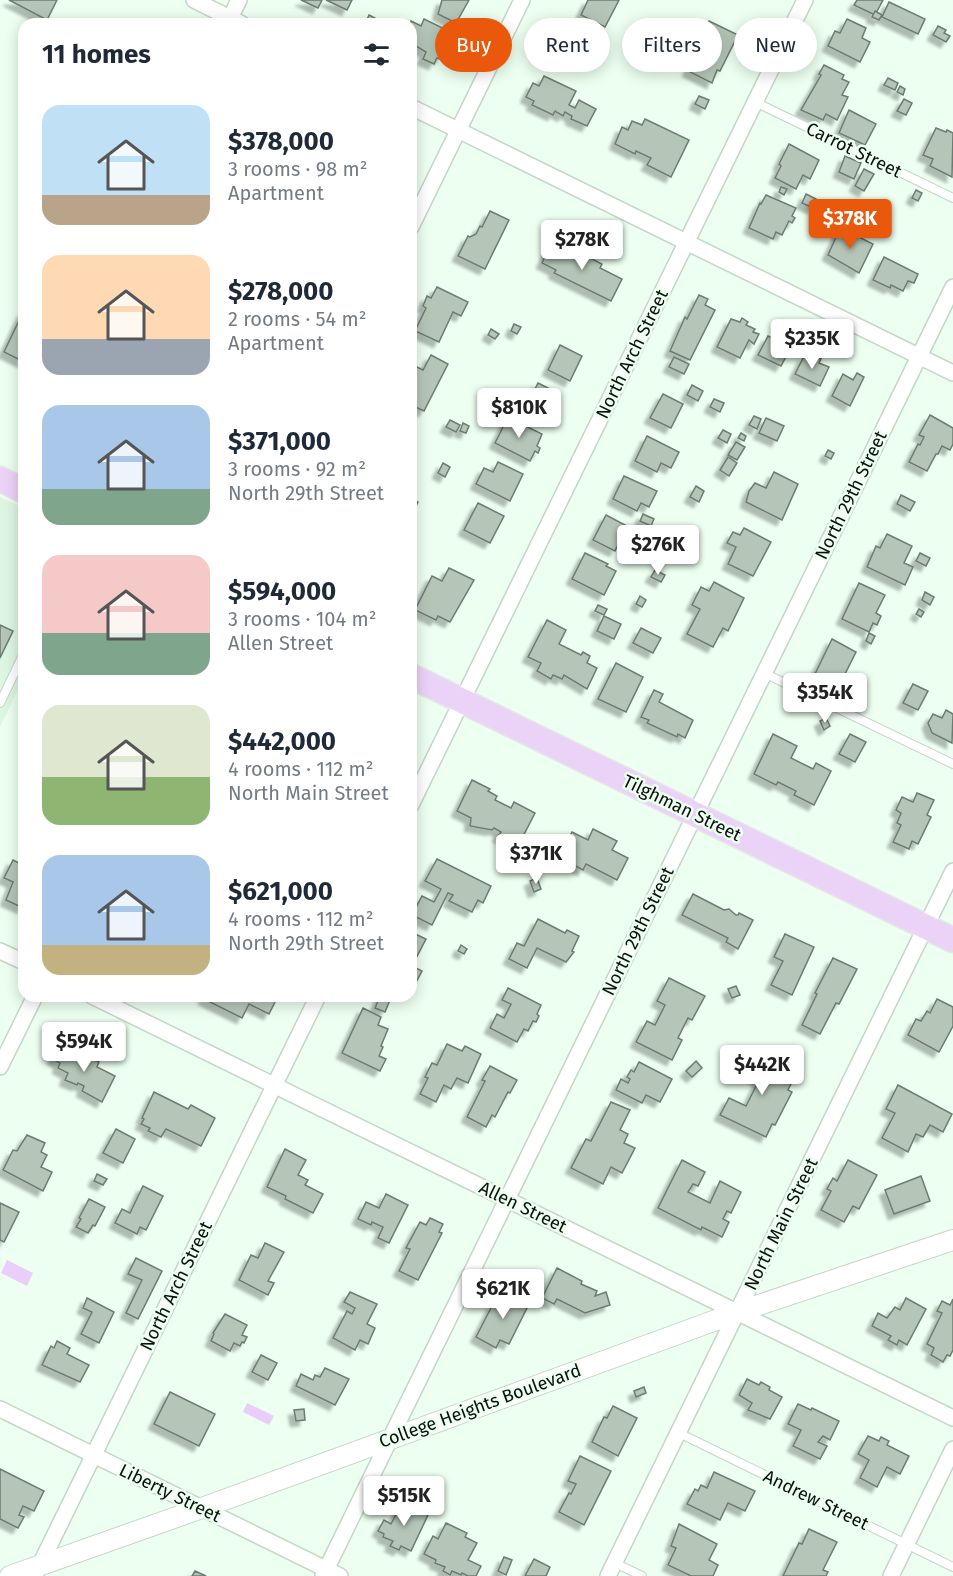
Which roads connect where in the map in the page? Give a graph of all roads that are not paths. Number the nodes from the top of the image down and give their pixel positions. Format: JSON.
{"nodes":[{"id":1,"x":194,"y":0,"type":"edge"},
{"id":2,"x":239,"y":0,"type":"edge"},
{"id":3,"x":522,"y":0,"type":"edge"},
{"id":4,"x":805,"y":0,"type":"edge"},
{"id":5,"x":226,"y":18,"type":"edge"},
{"id":6,"x":234,"y":18,"type":"edge"},
{"id":7,"x":755,"y":102,"type":"junction"},
{"id":8,"x":417,"y":110,"type":"edge"},
{"id":9,"x":458,"y":130,"type":"junction"},
{"id":10,"x":953,"y":198,"type":"edge"},
{"id":11,"x":417,"y":215,"type":"edge"},
{"id":12,"x":687,"y":242,"type":"junction"},
{"id":13,"x":953,"y":287,"type":"edge"},
{"id":14,"x":919,"y":356,"type":"junction"},
{"id":15,"x":953,"y":373,"type":"edge"},
{"id":16,"x":0,"y":479,"type":"edge"},
{"id":17,"x":18,"y":487,"type":"edge"},
{"id":18,"x":18,"y":666,"type":"edge"},
{"id":19,"x":764,"y":673,"type":"junction"},
{"id":20,"x":417,"y":679,"type":"edge"},
{"id":21,"x":462,"y":700,"type":"junction"},
{"id":22,"x":0,"y":703,"type":"edge"},
{"id":23,"x":953,"y":764,"type":"edge"},
{"id":24,"x":417,"y":793,"type":"edge"},
{"id":25,"x":695,"y":814,"type":"junction"},
{"id":26,"x":953,"y":871,"type":"edge"},
{"id":27,"x":926,"y":927,"type":"junction"},
{"id":28,"x":953,"y":940,"type":"edge"},
{"id":29,"x":0,"y":951,"type":"edge"},
{"id":30,"x":18,"y":959,"type":"edge"},
{"id":31,"x":32,"y":1002,"type":"edge"},
{"id":32,"x":104,"y":1002,"type":"edge"},
{"id":33,"x":315,"y":1002,"type":"edge"},
{"id":34,"x":0,"y":1067,"type":"edge"},
{"id":35,"x":274,"y":1085,"type":"junction"},
{"id":36,"x":507,"y":1199,"type":"junction"},
{"id":37,"x":953,"y":1240,"type":"edge"},
{"id":38,"x":738,"y":1312,"type":"junction"},
{"id":39,"x":0,"y":1409,"type":"edge"},
{"id":40,"x":953,"y":1418,"type":"edge"},
{"id":41,"x":679,"y":1433,"type":"junction"},
{"id":42,"x":390,"y":1438,"type":"junction"},
{"id":43,"x":953,"y":1449,"type":"edge"},
{"id":44,"x":93,"y":1455,"type":"junction"},
{"id":45,"x":202,"y":1508,"type":"junction"},
{"id":46,"x":906,"y":1544,"type":"junction"},
{"id":47,"x":953,"y":1567,"type":"edge"},
{"id":48,"x":611,"y":1569,"type":"edge"},
{"id":49,"x":37,"y":1571,"type":"edge"},
{"id":50,"x":330,"y":1574,"type":"edge"},
{"id":51,"x":10,"y":1576,"type":"edge"},
{"id":52,"x":642,"y":1576,"type":"edge"},
{"id":53,"x":891,"y":1576,"type":"edge"}],
"edges":[{"from":1,"to":5,"type":"street"},
{"from":2,"to":6,"type":"street"},
{"from":3,"to":9,"type":"street"},
{"from":4,"to":7,"type":"street","name":"North Arch Street"},
{"from":7,"to":10,"type":"lane","name":"Carrot Street"},
{"from":7,"to":12,"type":"street","name":"North Arch Street"},
{"from":8,"to":9,"type":"street"},
{"from":9,"to":11,"type":"street"},
{"from":9,"to":12,"type":"street"},
{"from":12,"to":14,"type":"street"},
{"from":12,"to":21,"type":"street","name":"North Arch Street"},
{"from":13,"to":14,"type":"street","name":"North 29th Street"},
{"from":14,"to":15,"type":"street"},
{"from":14,"to":19,"type":"street","name":"North 29th Street"},
{"from":16,"to":17,"type":"main road"},
{"from":18,"to":22,"type":"lane"},
{"from":19,"to":23,"type":"lane"},
{"from":19,"to":25,"type":"street","name":"North 29th Street"},
{"from":20,"to":21,"type":"main road","name":"Tilghman Street"},
{"from":21,"to":24,"type":"street","name":"North Arch Street"},
{"from":21,"to":25,"type":"main road","name":"Tilghman Street"},
{"from":25,"to":27,"type":"main road","name":"Tilghman Street"},
{"from":25,"to":36,"type":"street","name":"North 29th Street"},
{"from":26,"to":27,"type":"street","name":"North Main Street"},
{"from":27,"to":28,"type":"main road","name":"Tilghman Street"},
{"from":27,"to":38,"type":"street","name":"North Main Street"},
{"from":29,"to":30,"type":"street"},
{"from":31,"to":34,"type":"street"},
{"from":32,"to":35,"type":"street","name":"Allen Street"},
{"from":33,"to":35,"type":"street","name":"North Arch Street"},
{"from":35,"to":36,"type":"street","name":"Allen Street"},
{"from":35,"to":44,"type":"street","name":"North Arch Street"},
{"from":36,"to":38,"type":"street","name":"Allen Street"},
{"from":36,"to":42,"type":"street","name":"North 29th Street"},
{"from":37,"to":38,"type":"street","name":"College Heights Boulevard"},
{"from":38,"to":40,"type":"street","name":"Allen Street"},
{"from":38,"to":41,"type":"street","name":"North Main Street"},
{"from":38,"to":42,"type":"street","name":"College Heights Boulevard"},
{"from":39,"to":44,"type":"street","name":"Liberty Street"},
{"from":41,"to":46,"type":"lane","name":"Andrew Street"},
{"from":41,"to":48,"type":"street","name":"North Main Street"},
{"from":42,"to":45,"type":"street","name":"College Heights Boulevard"},
{"from":42,"to":50,"type":"street","name":"North 29th Street"},
{"from":43,"to":46,"type":"street"},
{"from":44,"to":45,"type":"street","name":"Liberty Street"},
{"from":44,"to":49,"type":"street","name":"North Arch Street"},
{"from":45,"to":49,"type":"street","name":"College Heights Boulevard"},
{"from":45,"to":50,"type":"street","name":"Liberty Street"},
{"from":46,"to":47,"type":"lane","name":"Andrew Street"},
{"from":46,"to":53,"type":"street"},
{"from":48,"to":52,"type":"lane"},
{"from":49,"to":51,"type":"street","name":"College Heights Boulevard"}]}
